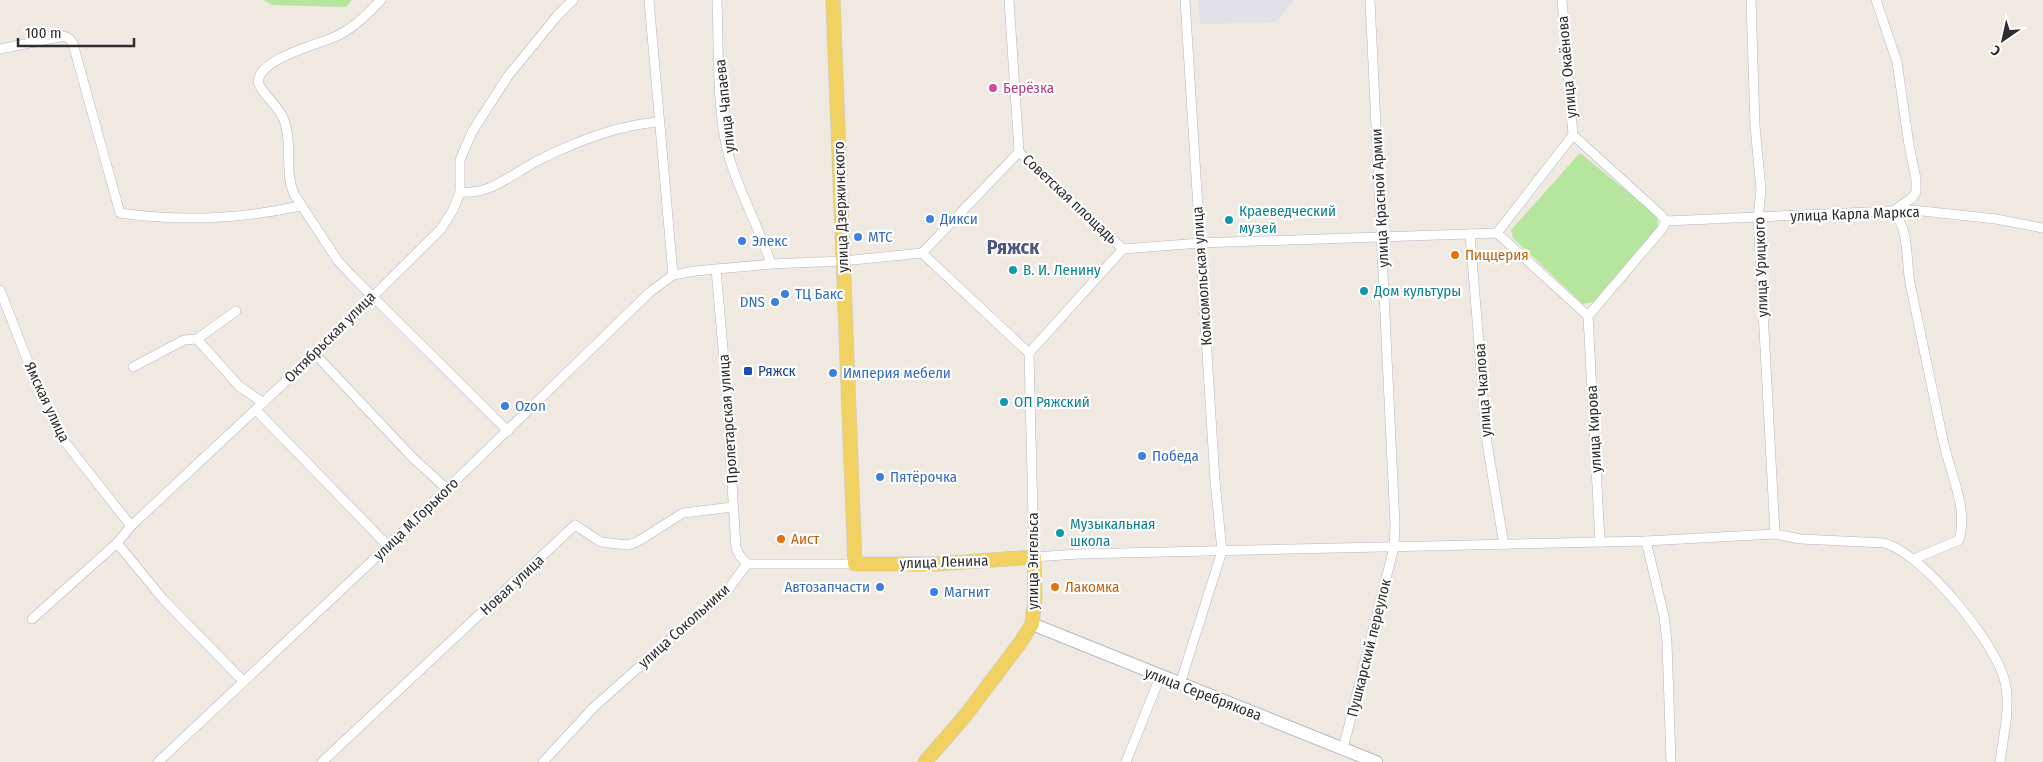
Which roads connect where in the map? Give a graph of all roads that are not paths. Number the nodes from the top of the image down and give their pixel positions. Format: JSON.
{"nodes":[{"id":1,"x":381,"y":0,"type":"edge"},
{"id":2,"x":573,"y":0,"type":"edge"},
{"id":3,"x":649,"y":0,"type":"edge"},
{"id":4,"x":716,"y":0,"type":"edge"},
{"id":5,"x":833,"y":0,"type":"edge"},
{"id":6,"x":1010,"y":0,"type":"edge"},
{"id":7,"x":1185,"y":0,"type":"edge"},
{"id":8,"x":1370,"y":0,"type":"edge"},
{"id":9,"x":1562,"y":0,"type":"edge"},
{"id":10,"x":1751,"y":0,"type":"edge"},
{"id":11,"x":1876,"y":0,"type":"edge"},
{"id":12,"x":0,"y":49,"type":"edge"},
{"id":13,"x":658,"y":122,"type":"junction"},
{"id":14,"x":1573,"y":135,"type":"junction"},
{"id":15,"x":1019,"y":152,"type":"junction"},
{"id":16,"x":460,"y":192,"type":"junction"},
{"id":17,"x":300,"y":206,"type":"junction"},
{"id":18,"x":1893,"y":212,"type":"junction"},
{"id":19,"x":1758,"y":218,"type":"junction"},
{"id":20,"x":1666,"y":221,"type":"junction"},
{"id":21,"x":2043,"y":228,"type":"edge"},
{"id":22,"x":1470,"y":234,"type":"junction"},
{"id":23,"x":1497,"y":234,"type":"junction"},
{"id":24,"x":1382,"y":238,"type":"junction"},
{"id":25,"x":1200,"y":243,"type":"junction"},
{"id":26,"x":1123,"y":248,"type":"junction"},
{"id":27,"x":922,"y":253,"type":"junction"},
{"id":28,"x":844,"y":261,"type":"junction"},
{"id":29,"x":772,"y":264,"type":"junction"},
{"id":30,"x":716,"y":269,"type":"junction"},
{"id":31,"x":673,"y":275,"type":"junction"},
{"id":32,"x":0,"y":290,"type":"edge"},
{"id":33,"x":373,"y":295,"type":"junction"},
{"id":34,"x":236,"y":311,"type":"dead end"},
{"id":35,"x":1588,"y":316,"type":"junction"},
{"id":36,"x":197,"y":339,"type":"junction"},
{"id":37,"x":1029,"y":353,"type":"junction"},
{"id":38,"x":315,"y":354,"type":"junction"},
{"id":39,"x":133,"y":367,"type":"dead end"},
{"id":40,"x":263,"y":403,"type":"junction"},
{"id":41,"x":256,"y":410,"type":"junction"},
{"id":42,"x":508,"y":431,"type":"junction"},
{"id":43,"x":447,"y":489,"type":"junction"},
{"id":44,"x":733,"y":507,"type":"junction"},
{"id":45,"x":131,"y":526,"type":"junction"},
{"id":46,"x":1775,"y":534,"type":"junction"},
{"id":47,"x":1646,"y":541,"type":"junction"},
{"id":48,"x":1600,"y":542,"type":"junction"},
{"id":49,"x":117,"y":543,"type":"junction"},
{"id":50,"x":1504,"y":545,"type":"junction"},
{"id":51,"x":388,"y":546,"type":"junction"},
{"id":52,"x":1394,"y":547,"type":"junction"},
{"id":53,"x":1222,"y":551,"type":"junction"},
{"id":54,"x":1034,"y":557,"type":"junction"},
{"id":55,"x":1914,"y":559,"type":"junction"},
{"id":56,"x":748,"y":564,"type":"junction"},
{"id":57,"x":855,"y":564,"type":"junction"},
{"id":58,"x":32,"y":618,"type":"dead end"},
{"id":59,"x":1032,"y":624,"type":"junction"},
{"id":60,"x":1160,"y":677,"type":"junction"},
{"id":61,"x":243,"y":682,"type":"junction"},
{"id":62,"x":1180,"y":684,"type":"junction"},
{"id":63,"x":1343,"y":749,"type":"junction"},
{"id":64,"x":158,"y":762,"type":"edge"},
{"id":65,"x":322,"y":762,"type":"edge"},
{"id":66,"x":543,"y":762,"type":"edge"},
{"id":67,"x":925,"y":762,"type":"edge"},
{"id":68,"x":1126,"y":762,"type":"edge"},
{"id":69,"x":1376,"y":762,"type":"edge"},
{"id":70,"x":1671,"y":762,"type":"edge"},
{"id":71,"x":2000,"y":762,"type":"edge"}],
"edges":[{"from":1,"to":17,"type":"street"},
{"from":2,"to":16,"type":"street"},
{"from":3,"to":13,"type":"street"},
{"from":4,"to":29,"type":"street","name":"улица Чапаева"},
{"from":5,"to":28,"type":"main road","name":"улица Дзержинского"},
{"from":6,"to":15,"type":"street"},
{"from":7,"to":25,"type":"street","name":"Комсомольская улица"},
{"from":8,"to":24,"type":"street","name":"улица Красной Армии"},
{"from":9,"to":14,"type":"street","name":"улица Окаёнова"},
{"from":10,"to":19,"type":"street","name":"улица Урицкого"},
{"from":11,"to":18,"type":"street"},
{"from":12,"to":17,"type":"street"},
{"from":13,"to":16,"type":"street"},
{"from":13,"to":31,"type":"street"},
{"from":14,"to":20,"type":"street"},
{"from":14,"to":23,"type":"street"},
{"from":15,"to":26,"type":"street","name":"Советская площадь"},
{"from":15,"to":27,"type":"street","name":"Советская площадь"},
{"from":16,"to":33,"type":"street","name":"Октябрьская улица"},
{"from":17,"to":33,"type":"street"},
{"from":18,"to":19,"type":"street","name":"улица Карла Маркса"},
{"from":18,"to":21,"type":"street","name":"улица Карла Маркса"},
{"from":18,"to":55,"type":"street"},
{"from":19,"to":20,"type":"street","name":"улица Карла Маркса"},
{"from":19,"to":46,"type":"street","name":"улица Урицкого"},
{"from":20,"to":35,"type":"street"},
{"from":22,"to":23,"type":"street"},
{"from":22,"to":24,"type":"street"},
{"from":22,"to":50,"type":"street","name":"улица Чкалова"},
{"from":23,"to":35,"type":"street"},
{"from":24,"to":25,"type":"street"},
{"from":24,"to":52,"type":"street","name":"улица Красной Армии"},
{"from":25,"to":26,"type":"street"},
{"from":25,"to":53,"type":"street","name":"Комсомольская улица"},
{"from":26,"to":37,"type":"street","name":"Советская площадь"},
{"from":27,"to":28,"type":"street"},
{"from":27,"to":37,"type":"street"},
{"from":28,"to":29,"type":"street"},
{"from":28,"to":57,"type":"main road","name":"улица Дзержинского"},
{"from":29,"to":30,"type":"street"},
{"from":30,"to":31,"type":"street"},
{"from":30,"to":44,"type":"street","name":"Пролетарская улица"},
{"from":31,"to":42,"type":"street","name":"улица М.Горького"},
{"from":32,"to":45,"type":"street","name":"Ямская улица"},
{"from":33,"to":38,"type":"street","name":"Октябрьская улица"},
{"from":33,"to":42,"type":"street"},
{"from":34,"to":36,"type":"street"},
{"from":35,"to":48,"type":"street","name":"улица Кирова"},
{"from":36,"to":39,"type":"street"},
{"from":36,"to":40,"type":"street"},
{"from":37,"to":54,"type":"street","name":"улица Энгельса"},
{"from":38,"to":40,"type":"street","name":"Октябрьская улица"},
{"from":38,"to":43,"type":"street"},
{"from":40,"to":41,"type":"street","name":"Октябрьская улица"},
{"from":41,"to":45,"type":"street","name":"Октябрьская улица"},
{"from":41,"to":51,"type":"street"},
{"from":42,"to":43,"type":"street","name":"улица М.Горького"},
{"from":43,"to":51,"type":"street","name":"улица М.Горького"},
{"from":44,"to":56,"type":"street","name":"Пролетарская улица"},
{"from":44,"to":65,"type":"street","name":"Новая улица"},
{"from":45,"to":49,"type":"street","name":"Октябрьская улица"},
{"from":46,"to":47,"type":"street"},
{"from":46,"to":55,"type":"street"},
{"from":47,"to":48,"type":"street"},
{"from":47,"to":70,"type":"street"},
{"from":48,"to":50,"type":"street"},
{"from":49,"to":58,"type":"street","name":"Октябрьская улица"},
{"from":49,"to":61,"type":"street"},
{"from":50,"to":52,"type":"street"},
{"from":51,"to":61,"type":"street","name":"улица М.Горького"},
{"from":52,"to":53,"type":"street"},
{"from":52,"to":63,"type":"street","name":"Пушкарский переулок"},
{"from":53,"to":54,"type":"street"},
{"from":53,"to":62,"type":"street"},
{"from":54,"to":57,"type":"main road","name":"улица Ленина"},
{"from":54,"to":59,"type":"main road","name":"улица Энгельса"},
{"from":55,"to":71,"type":"street"},
{"from":56,"to":57,"type":"street"},
{"from":56,"to":66,"type":"street","name":"улица Сокольники"},
{"from":59,"to":60,"type":"main road","name":"улица Серебрякова"},
{"from":59,"to":67,"type":"main road","name":"улица Энгельса"},
{"from":60,"to":62,"type":"main road","name":"улица Серебрякова"},
{"from":60,"to":68,"type":"street"},
{"from":61,"to":64,"type":"street","name":"улица М.Горького"},
{"from":62,"to":63,"type":"main road","name":"улица Серебрякова"},
{"from":63,"to":69,"type":"main road","name":"улица Серебрякова"}]}
